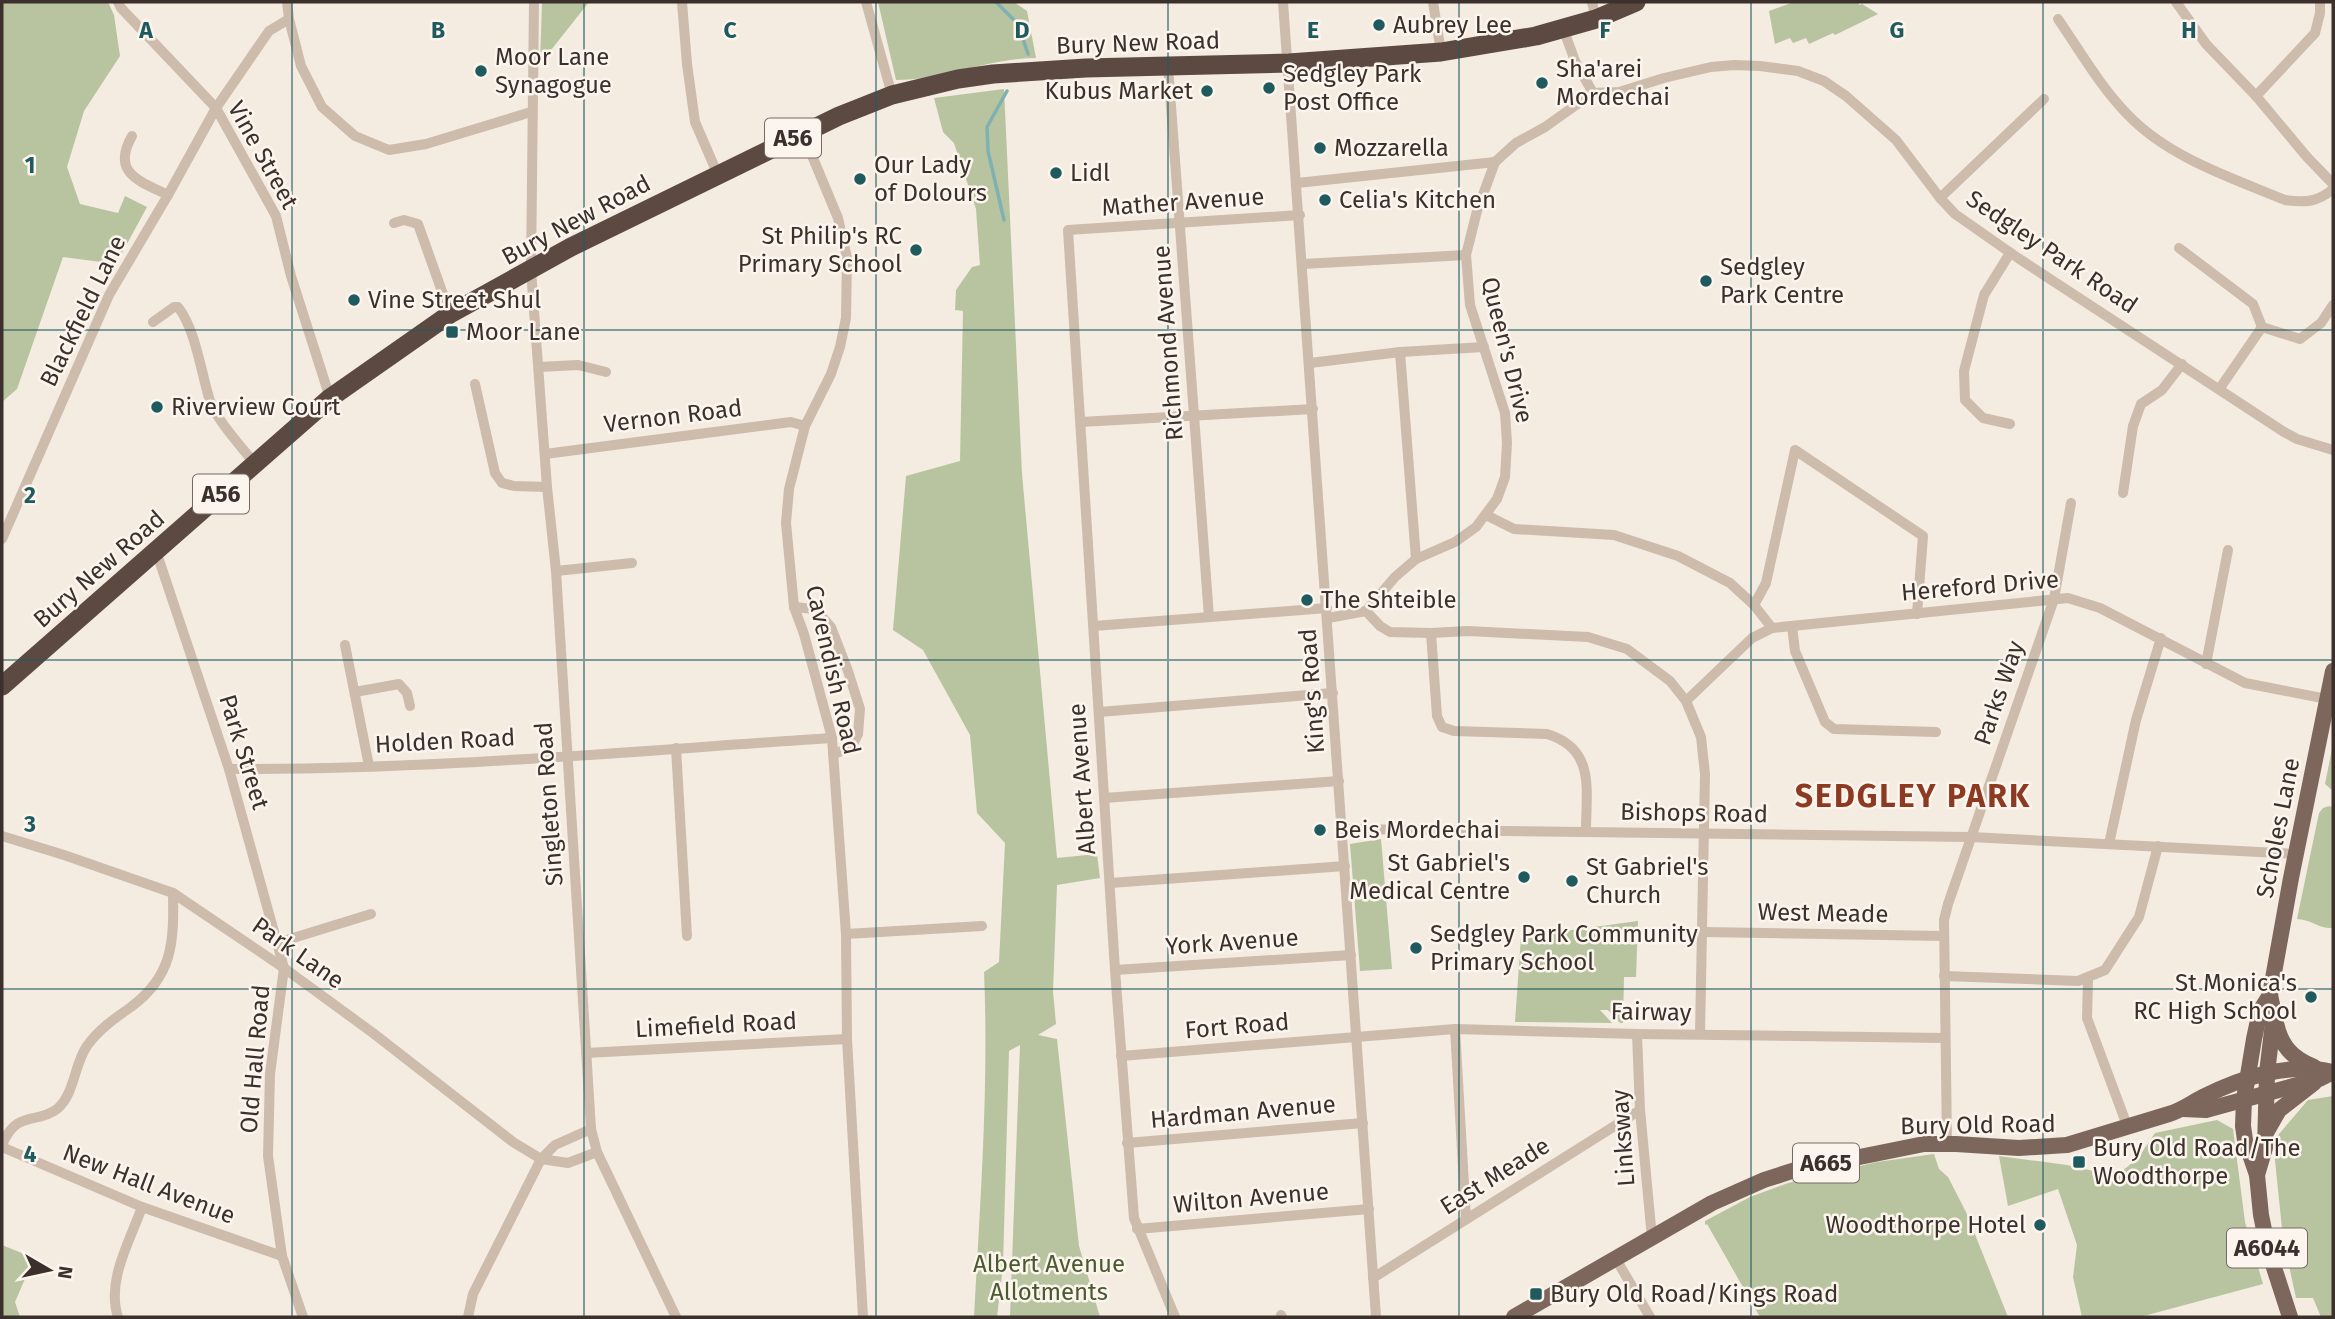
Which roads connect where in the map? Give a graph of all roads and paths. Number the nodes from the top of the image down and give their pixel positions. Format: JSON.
{"nodes":[{"id":1,"x":118,"y":2,"type":"edge"},
{"id":2,"x":287,"y":2,"type":"edge"},
{"id":3,"x":534,"y":2,"type":"edge"},
{"id":4,"x":682,"y":2,"type":"edge"},
{"id":5,"x":866,"y":2,"type":"edge"},
{"id":6,"x":1283,"y":2,"type":"edge"},
{"id":7,"x":1433,"y":2,"type":"edge"},
{"id":8,"x":1636,"y":2,"type":"edge"},
{"id":9,"x":2176,"y":2,"type":"edge"},
{"id":10,"x":2320,"y":2,"type":"edge"},
{"id":11,"x":1594,"y":10,"type":"edge"},
{"id":12,"x":289,"y":19,"type":"junction"},
{"id":13,"x":2058,"y":19,"type":"dead end"},
{"id":14,"x":1563,"y":28,"type":"junction"},
{"id":15,"x":1441,"y":52,"type":"junction"},
{"id":16,"x":1289,"y":63,"type":"junction"},
{"id":17,"x":1168,"y":66,"type":"junction"},
{"id":18,"x":1592,"y":93,"type":"junction"},
{"id":19,"x":892,"y":95,"type":"junction"},
{"id":20,"x":2256,"y":96,"type":"junction"},
{"id":21,"x":2044,"y":99,"type":"dead end"},
{"id":22,"x":216,"y":108,"type":"junction"},
{"id":23,"x":531,"y":111,"type":"junction"},
{"id":24,"x":803,"y":134,"type":"junction"},
{"id":25,"x":131,"y":136,"type":"dead end"},
{"id":26,"x":1495,"y":162,"type":"junction"},
{"id":27,"x":719,"y":175,"type":"junction"},
{"id":28,"x":1297,"y":183,"type":"junction"},
{"id":29,"x":2333,"y":187,"type":"edge"},
{"id":30,"x":168,"y":195,"type":"junction"},
{"id":31,"x":1940,"y":198,"type":"junction"},
{"id":32,"x":1300,"y":215,"type":"junction"},
{"id":33,"x":394,"y":223,"type":"dead end"},
{"id":34,"x":1180,"y":223,"type":"junction"},
{"id":35,"x":1069,"y":230,"type":"joint"},
{"id":36,"x":2179,"y":248,"type":"dead end"},
{"id":37,"x":2010,"y":253,"type":"junction"},
{"id":38,"x":1466,"y":255,"type":"junction"},
{"id":39,"x":1303,"y":264,"type":"junction"},
{"id":40,"x":531,"y":270,"type":"junction"},
{"id":41,"x":2333,"y":304,"type":"edge"},
{"id":42,"x":450,"y":314,"type":"junction"},
{"id":43,"x":153,"y":322,"type":"dead end"},
{"id":44,"x":2262,"y":327,"type":"junction"},
{"id":45,"x":1483,"y":347,"type":"junction"},
{"id":46,"x":1400,"y":352,"type":"junction"},
{"id":47,"x":1310,"y":363,"type":"junction"},
{"id":48,"x":2182,"y":364,"type":"junction"},
{"id":49,"x":539,"y":367,"type":"junction"},
{"id":50,"x":606,"y":372,"type":"dead end"},
{"id":51,"x":475,"y":384,"type":"dead end"},
{"id":52,"x":2220,"y":388,"type":"junction"},
{"id":53,"x":330,"y":398,"type":"junction"},
{"id":54,"x":1313,"y":408,"type":"junction"},
{"id":55,"x":1194,"y":415,"type":"junction"},
{"id":56,"x":1081,"y":422,"type":"junction"},
{"id":57,"x":2010,"y":424,"type":"dead end"},
{"id":58,"x":805,"y":426,"type":"junction"},
{"id":59,"x":2333,"y":450,"type":"edge"},
{"id":60,"x":544,"y":454,"type":"junction"},
{"id":61,"x":255,"y":464,"type":"junction"},
{"id":62,"x":547,"y":486,"type":"junction"},
{"id":63,"x":2123,"y":493,"type":"dead end"},
{"id":64,"x":2071,"y":503,"type":"dead end"},
{"id":65,"x":1486,"y":515,"type":"junction"},
{"id":66,"x":2,"y":539,"type":"edge"},
{"id":67,"x":2228,"y":550,"type":"dead end"},
{"id":68,"x":156,"y":551,"type":"junction"},
{"id":69,"x":1416,"y":559,"type":"junction"},
{"id":70,"x":632,"y":563,"type":"dead end"},
{"id":71,"x":556,"y":571,"type":"junction"},
{"id":72,"x":2054,"y":599,"type":"junction"},
{"id":73,"x":1754,"y":605,"type":"junction"},
{"id":74,"x":794,"y":607,"type":"junction"},
{"id":75,"x":1366,"y":611,"type":"junction"},
{"id":76,"x":1327,"y":613,"type":"junction"},
{"id":77,"x":1917,"y":614,"type":"junction"},
{"id":78,"x":1209,"y":617,"type":"junction"},
{"id":79,"x":1094,"y":626,"type":"junction"},
{"id":80,"x":1792,"y":626,"type":"junction"},
{"id":81,"x":1772,"y":628,"type":"junction"},
{"id":82,"x":1432,"y":633,"type":"junction"},
{"id":83,"x":2161,"y":638,"type":"junction"},
{"id":84,"x":345,"y":645,"type":"dead end"},
{"id":85,"x":2206,"y":664,"type":"junction"},
{"id":86,"x":2333,"y":671,"type":"edge"},
{"id":87,"x":2,"y":686,"type":"edge"},
{"id":88,"x":355,"y":692,"type":"junction"},
{"id":89,"x":1333,"y":693,"type":"junction"},
{"id":90,"x":2328,"y":699,"type":"junction"},
{"id":91,"x":1686,"y":701,"type":"junction"},
{"id":92,"x":410,"y":706,"type":"dead end"},
{"id":93,"x":1099,"y":712,"type":"junction"},
{"id":94,"x":1936,"y":732,"type":"dead end"},
{"id":95,"x":832,"y":738,"type":"junction"},
{"id":96,"x":676,"y":748,"type":"junction"},
{"id":97,"x":833,"y":754,"type":"junction"},
{"id":98,"x":566,"y":755,"type":"junction"},
{"id":99,"x":369,"y":766,"type":"junction"},
{"id":100,"x":229,"y":769,"type":"junction"},
{"id":101,"x":1339,"y":781,"type":"junction"},
{"id":102,"x":1104,"y":798,"type":"junction"},
{"id":103,"x":1342,"y":829,"type":"junction"},
{"id":104,"x":1586,"y":831,"type":"junction"},
{"id":105,"x":1704,"y":835,"type":"junction"},
{"id":106,"x":2,"y":836,"type":"edge"},
{"id":107,"x":1971,"y":837,"type":"junction"},
{"id":108,"x":2109,"y":844,"type":"junction"},
{"id":109,"x":2158,"y":846,"type":"junction"},
{"id":110,"x":2296,"y":854,"type":"junction"},
{"id":111,"x":1345,"y":866,"type":"junction"},
{"id":112,"x":1110,"y":883,"type":"junction"},
{"id":113,"x":173,"y":893,"type":"junction"},
{"id":114,"x":371,"y":914,"type":"dead end"},
{"id":115,"x":982,"y":926,"type":"dead end"},
{"id":116,"x":1703,"y":932,"type":"junction"},
{"id":117,"x":846,"y":934,"type":"junction"},
{"id":118,"x":687,"y":936,"type":"dead end"},
{"id":119,"x":1943,"y":936,"type":"junction"},
{"id":120,"x":277,"y":943,"type":"junction"},
{"id":121,"x":1351,"y":956,"type":"junction"},
{"id":122,"x":284,"y":968,"type":"junction"},
{"id":123,"x":1115,"y":970,"type":"junction"},
{"id":124,"x":1944,"y":976,"type":"junction"},
{"id":125,"x":2088,"y":979,"type":"junction"},
{"id":126,"x":2270,"y":995,"type":"junction"},
{"id":127,"x":2274,"y":1014,"type":"junction"},
{"id":128,"x":1455,"y":1029,"type":"junction"},
{"id":129,"x":1637,"y":1034,"type":"junction"},
{"id":130,"x":1699,"y":1034,"type":"junction"},
{"id":131,"x":1357,"y":1037,"type":"junction"},
{"id":132,"x":1944,"y":1038,"type":"junction"},
{"id":133,"x":848,"y":1039,"type":"junction"},
{"id":134,"x":586,"y":1053,"type":"junction"},
{"id":135,"x":1121,"y":1056,"type":"junction"},
{"id":136,"x":2267,"y":1073,"type":"junction"},
{"id":137,"x":2325,"y":1073,"type":"edge"},
{"id":138,"x":2246,"y":1080,"type":"junction"},
{"id":139,"x":2255,"y":1095,"type":"junction"},
{"id":140,"x":2183,"y":1109,"type":"junction"},
{"id":141,"x":1640,"y":1110,"type":"junction"},
{"id":142,"x":1363,"y":1123,"type":"junction"},
{"id":143,"x":2127,"y":1128,"type":"junction"},
{"id":144,"x":591,"y":1129,"type":"junction"},
{"id":145,"x":2266,"y":1132,"type":"junction"},
{"id":146,"x":1127,"y":1143,"type":"junction"},
{"id":147,"x":1947,"y":1143,"type":"junction"},
{"id":148,"x":2,"y":1146,"type":"edge"},
{"id":149,"x":597,"y":1152,"type":"junction"},
{"id":150,"x":541,"y":1158,"type":"junction"},
{"id":151,"x":2257,"y":1175,"type":"junction"},
{"id":152,"x":142,"y":1207,"type":"junction"},
{"id":153,"x":1369,"y":1209,"type":"junction"},
{"id":154,"x":1466,"y":1219,"type":"junction"},
{"id":155,"x":1137,"y":1229,"type":"junction"},
{"id":156,"x":1652,"y":1238,"type":"junction"},
{"id":157,"x":282,"y":1256,"type":"junction"},
{"id":158,"x":1616,"y":1259,"type":"junction"},
{"id":159,"x":1373,"y":1278,"type":"junction"},
{"id":160,"x":118,"y":1317,"type":"edge"},
{"id":161,"x":303,"y":1317,"type":"edge"},
{"id":162,"x":468,"y":1317,"type":"edge"},
{"id":163,"x":676,"y":1317,"type":"edge"},
{"id":164,"x":863,"y":1317,"type":"edge"},
{"id":165,"x":1175,"y":1317,"type":"edge"},
{"id":166,"x":1376,"y":1317,"type":"edge"},
{"id":167,"x":1514,"y":1317,"type":"edge"},
{"id":168,"x":1650,"y":1317,"type":"edge"},
{"id":169,"x":2290,"y":1317,"type":"edge"}],
"edges":[{"from":1,"to":22,"type":"street","name":"Vine Street"},
{"from":2,"to":12,"type":"street"},
{"from":3,"to":23,"type":"street"},
{"from":4,"to":27,"type":"street"},
{"from":5,"to":19,"type":"street"},
{"from":6,"to":16,"type":"street","name":"King's Road"},
{"from":7,"to":15,"type":"street"},
{"from":8,"to":11,"type":"highway"},
{"from":9,"to":20,"type":"street"},
{"from":10,"to":20,"type":"street"},
{"from":11,"to":14,"type":"highway"},
{"from":12,"to":22,"type":"street","name":"Blackfield Lane"},
{"from":12,"to":23,"type":"street"},
{"from":13,"to":29,"type":"street"},
{"from":14,"to":15,"type":"highway"},
{"from":14,"to":18,"type":"street"},
{"from":15,"to":16,"type":"highway","name":"Bury New Road"},
{"from":16,"to":17,"type":"highway","name":"Bury New Road","number":"A56"},
{"from":16,"to":28,"type":"street","name":"King's Road"},
{"from":17,"to":19,"type":"highway","name":"Bury New Road","number":"A56"},
{"from":17,"to":34,"type":"street","name":"Richmond Avenue"},
{"from":18,"to":26,"type":"street","name":"Queen's Drive"},
{"from":18,"to":31,"type":"street","name":"Sedgley Park Road"},
{"from":19,"to":24,"type":"highway","name":"Bury New Road","number":"A56"},
{"from":20,"to":29,"type":"street"},
{"from":21,"to":31,"type":"street"},
{"from":22,"to":30,"type":"street","name":"Blackfield Lane"},
{"from":22,"to":53,"type":"street","name":"Vine Street"},
{"from":23,"to":40,"type":"street"},
{"from":24,"to":27,"type":"highway","name":"Bury New Road","number":"A56"},
{"from":24,"to":58,"type":"street","name":"Cavendish Road"},
{"from":25,"to":30,"type":"street"},
{"from":26,"to":28,"type":"street"},
{"from":26,"to":38,"type":"street","name":"Queen's Drive"},
{"from":27,"to":40,"type":"highway","name":"Bury New Road","number":"A56"},
{"from":28,"to":32,"type":"street","name":"King's Road"},
{"from":30,"to":66,"type":"street","name":"Blackfield Lane"},
{"from":31,"to":37,"type":"street","name":"Sedgley Park Road"},
{"from":32,"to":34,"type":"street","name":"Mather Avenue"},
{"from":32,"to":39,"type":"street","name":"King's Road"},
{"from":33,"to":42,"type":"street"},
{"from":34,"to":35,"type":"street","name":"Mather Avenue"},
{"from":34,"to":55,"type":"street","name":"Richmond Avenue"},
{"from":35,"to":56,"type":"street","name":"Albert Avenue"},
{"from":36,"to":44,"type":"street"},
{"from":37,"to":48,"type":"street","name":"Sedgley Park Road"},
{"from":37,"to":57,"type":"street"},
{"from":38,"to":39,"type":"street"},
{"from":38,"to":45,"type":"street","name":"Queen's Drive"},
{"from":39,"to":47,"type":"street","name":"King's Road"},
{"from":40,"to":42,"type":"highway","name":"Bury New Road","number":"A56"},
{"from":40,"to":49,"type":"street","name":"Singleton Road"},
{"from":41,"to":44,"type":"street"},
{"from":42,"to":53,"type":"highway","name":"Bury New Road","number":"A56"},
{"from":43,"to":61,"type":"street"},
{"from":44,"to":52,"type":"street"},
{"from":45,"to":46,"type":"street"},
{"from":45,"to":65,"type":"street","name":"Queen's Drive"},
{"from":46,"to":47,"type":"street"},
{"from":46,"to":69,"type":"street"},
{"from":47,"to":54,"type":"street","name":"King's Road"},
{"from":48,"to":52,"type":"street","name":"Sedgley Park Road"},
{"from":48,"to":63,"type":"street"},
{"from":49,"to":50,"type":"street"},
{"from":49,"to":60,"type":"street","name":"Singleton Road"},
{"from":51,"to":62,"type":"street"},
{"from":52,"to":59,"type":"street","name":"Sedgley Park Road"},
{"from":53,"to":61,"type":"highway","name":"Bury New Road","number":"A56"},
{"from":54,"to":55,"type":"street"},
{"from":54,"to":76,"type":"street","name":"King's Road"},
{"from":55,"to":56,"type":"street"},
{"from":55,"to":78,"type":"street","name":"Richmond Avenue"},
{"from":56,"to":79,"type":"street","name":"Albert Avenue"},
{"from":58,"to":60,"type":"street","name":"Vernon Road"},
{"from":58,"to":74,"type":"street","name":"Cavendish Road"},
{"from":60,"to":62,"type":"street","name":"Singleton Road"},
{"from":61,"to":68,"type":"highway","name":"Bury New Road","number":"A56"},
{"from":62,"to":71,"type":"street","name":"Singleton Road"},
{"from":64,"to":72,"type":"street","name":"Parks Way"},
{"from":65,"to":69,"type":"street","name":"Queen's Drive"},
{"from":65,"to":73,"type":"street"},
{"from":67,"to":85,"type":"street"},
{"from":68,"to":87,"type":"highway","name":"Bury New Road","number":"A56"},
{"from":68,"to":100,"type":"street","name":"Park Street"},
{"from":69,"to":75,"type":"street","name":"Queen's Drive"},
{"from":70,"to":71,"type":"street"},
{"from":71,"to":98,"type":"street","name":"Singleton Road"},
{"from":72,"to":77,"type":"street","name":"Hereford Drive"},
{"from":72,"to":83,"type":"street","name":"Hereford Drive"},
{"from":72,"to":107,"type":"street","name":"Parks Way"},
{"from":73,"to":77,"type":"street"},
{"from":73,"to":81,"type":"street"},
{"from":74,"to":95,"type":"street","name":"Cavendish Road"},
{"from":74,"to":97,"type":"street"},
{"from":75,"to":76,"type":"street"},
{"from":75,"to":82,"type":"street"},
{"from":76,"to":78,"type":"street"},
{"from":76,"to":89,"type":"street","name":"King's Road"},
{"from":77,"to":80,"type":"street","name":"Hereford Drive"},
{"from":78,"to":79,"type":"street"},
{"from":79,"to":93,"type":"street","name":"Albert Avenue"},
{"from":80,"to":81,"type":"street","name":"Hereford Drive"},
{"from":80,"to":94,"type":"street"},
{"from":81,"to":91,"type":"street","name":"Hereford Drive"},
{"from":82,"to":91,"type":"street"},
{"from":82,"to":104,"type":"street"},
{"from":83,"to":85,"type":"street","name":"Hereford Drive"},
{"from":83,"to":108,"type":"street"},
{"from":84,"to":88,"type":"street"},
{"from":85,"to":90,"type":"street","name":"Hereford Drive"},
{"from":86,"to":90,"type":"main road","name":"Scholes Lane","number":"A6044"},
{"from":88,"to":92,"type":"street"},
{"from":88,"to":99,"type":"street"},
{"from":89,"to":93,"type":"street"},
{"from":89,"to":101,"type":"street","name":"King's Road"},
{"from":90,"to":110,"type":"main road","name":"Scholes Lane","number":"A6044"},
{"from":91,"to":105,"type":"street"},
{"from":93,"to":102,"type":"street","name":"Albert Avenue"},
{"from":95,"to":96,"type":"street","name":"Holden Road"},
{"from":95,"to":97,"type":"street","name":"Cavendish Road"},
{"from":96,"to":98,"type":"street","name":"Holden Road"},
{"from":96,"to":118,"type":"street"},
{"from":97,"to":117,"type":"street","name":"Cavendish Road"},
{"from":98,"to":99,"type":"street","name":"Holden Road"},
{"from":98,"to":134,"type":"street","name":"Singleton Road"},
{"from":99,"to":100,"type":"street","name":"Holden Road"},
{"from":100,"to":120,"type":"street","name":"Park Street"},
{"from":101,"to":102,"type":"street"},
{"from":101,"to":103,"type":"street","name":"King's Road"},
{"from":102,"to":112,"type":"street","name":"Albert Avenue"},
{"from":103,"to":104,"type":"street","name":"Bishops Road"},
{"from":103,"to":111,"type":"street","name":"King's Road"},
{"from":104,"to":105,"type":"street","name":"Bishops Road"},
{"from":105,"to":107,"type":"street","name":"Bishops Road"},
{"from":105,"to":116,"type":"street"},
{"from":106,"to":113,"type":"street","name":"Park Lane"},
{"from":107,"to":108,"type":"street","name":"Bishops Road"},
{"from":107,"to":119,"type":"street","name":"Parks Way"},
{"from":108,"to":109,"type":"street","name":"Bishops Road"},
{"from":109,"to":110,"type":"street","name":"Bishops Road"},
{"from":109,"to":125,"type":"street"},
{"from":110,"to":126,"type":"main road","name":"Scholes Lane","number":"A6044"},
{"from":111,"to":112,"type":"street"},
{"from":111,"to":121,"type":"street","name":"King's Road"},
{"from":112,"to":123,"type":"street","name":"Albert Avenue"},
{"from":113,"to":122,"type":"street","name":"Park Lane"},
{"from":113,"to":148,"type":"street"},
{"from":114,"to":120,"type":"street"},
{"from":115,"to":117,"type":"street"},
{"from":116,"to":119,"type":"street","name":"West Meade"},
{"from":116,"to":130,"type":"street"},
{"from":117,"to":133,"type":"street","name":"Cavendish Road"},
{"from":119,"to":124,"type":"street","name":"Parks Way"},
{"from":120,"to":122,"type":"street","name":"Park Street"},
{"from":121,"to":123,"type":"street","name":"York Avenue"},
{"from":121,"to":131,"type":"street","name":"King's Road"},
{"from":122,"to":150,"type":"street","name":"Park Lane"},
{"from":122,"to":157,"type":"street","name":"Old Hall Road"},
{"from":123,"to":135,"type":"street","name":"Albert Avenue"},
{"from":124,"to":125,"type":"street"},
{"from":124,"to":132,"type":"street","name":"Parks Way"},
{"from":125,"to":143,"type":"street"},
{"from":126,"to":127,"type":"main road","name":"Scholes Lane","number":"A6044"},
{"from":126,"to":138,"type":"main road","name":"Scholes Lane","number":"A6044"},
{"from":127,"to":136,"type":"main road","name":"Scholes Lane","number":"A6044"},
{"from":127,"to":137,"type":"main road"},
{"from":128,"to":129,"type":"street","name":"Fairway"},
{"from":128,"to":131,"type":"street","name":"Fairway"},
{"from":128,"to":154,"type":"street"},
{"from":129,"to":130,"type":"street","name":"Fairway"},
{"from":129,"to":141,"type":"street","name":"Linksway"},
{"from":130,"to":132,"type":"street","name":"Fairway"},
{"from":131,"to":135,"type":"street","name":"Fort Road"},
{"from":131,"to":142,"type":"street","name":"King's Road"},
{"from":132,"to":147,"type":"street","name":"Parks Way"},
{"from":133,"to":134,"type":"street","name":"Limefield Road"},
{"from":133,"to":164,"type":"street","name":"Cavendish Road"},
{"from":134,"to":144,"type":"street","name":"Singleton Road"},
{"from":135,"to":146,"type":"street","name":"Albert Avenue"},
{"from":136,"to":137,"type":"main road","name":"Bury Old Road","number":"A665"},
{"from":136,"to":138,"type":"main road","name":"Bury Old Road","number":"A665"},
{"from":136,"to":139,"type":"main road","number":"A6044"},
{"from":137,"to":139,"type":"main road","name":"Bury Old Road","number":"A665"},
{"from":137,"to":145,"type":"main road"},
{"from":138,"to":139,"type":"main road","number":"A6044"},
{"from":138,"to":140,"type":"main road","name":"Bury Old Road","number":"A665"},
{"from":139,"to":140,"type":"main road","name":"Bury Old Road","number":"A665"},
{"from":139,"to":145,"type":"main road","number":"A6044"},
{"from":139,"to":151,"type":"main road","number":"A6044"},
{"from":140,"to":143,"type":"main road","name":"Bury Old Road","number":"A665"},
{"from":141,"to":154,"type":"street","name":"East Meade"},
{"from":141,"to":156,"type":"street","name":"Linksway"},
{"from":142,"to":146,"type":"street","name":"Hardman Avenue"},
{"from":142,"to":153,"type":"street","name":"King's Road"},
{"from":143,"to":147,"type":"main road","name":"Bury Old Road","number":"A665"},
{"from":144,"to":149,"type":"street","name":"Singleton Road"},
{"from":144,"to":150,"type":"street"},
{"from":145,"to":151,"type":"main road","number":"A6044"},
{"from":146,"to":155,"type":"street","name":"Albert Avenue"},
{"from":147,"to":156,"type":"main road","name":"Bury Old Road","number":"A665"},
{"from":148,"to":152,"type":"street","name":"New Hall Avenue"},
{"from":149,"to":150,"type":"street"},
{"from":149,"to":163,"type":"street","name":"Singleton Road"},
{"from":150,"to":162,"type":"street"},
{"from":151,"to":169,"type":"main road","number":"A6044"},
{"from":152,"to":157,"type":"street","name":"New Hall Avenue"},
{"from":152,"to":160,"type":"street"},
{"from":153,"to":155,"type":"street","name":"Wilton Avenue"},
{"from":153,"to":159,"type":"street","name":"King's Road"},
{"from":154,"to":159,"type":"street","name":"East Meade"},
{"from":155,"to":165,"type":"street","name":"Albert Avenue"},
{"from":156,"to":158,"type":"main road","name":"Bury Old Road","number":"A665"},
{"from":157,"to":161,"type":"street","name":"Old Hall Road"},
{"from":158,"to":167,"type":"main road","name":"Bury Old Road","number":"A665"},
{"from":158,"to":168,"type":"street"},
{"from":159,"to":166,"type":"street","name":"King's Road"}]}
